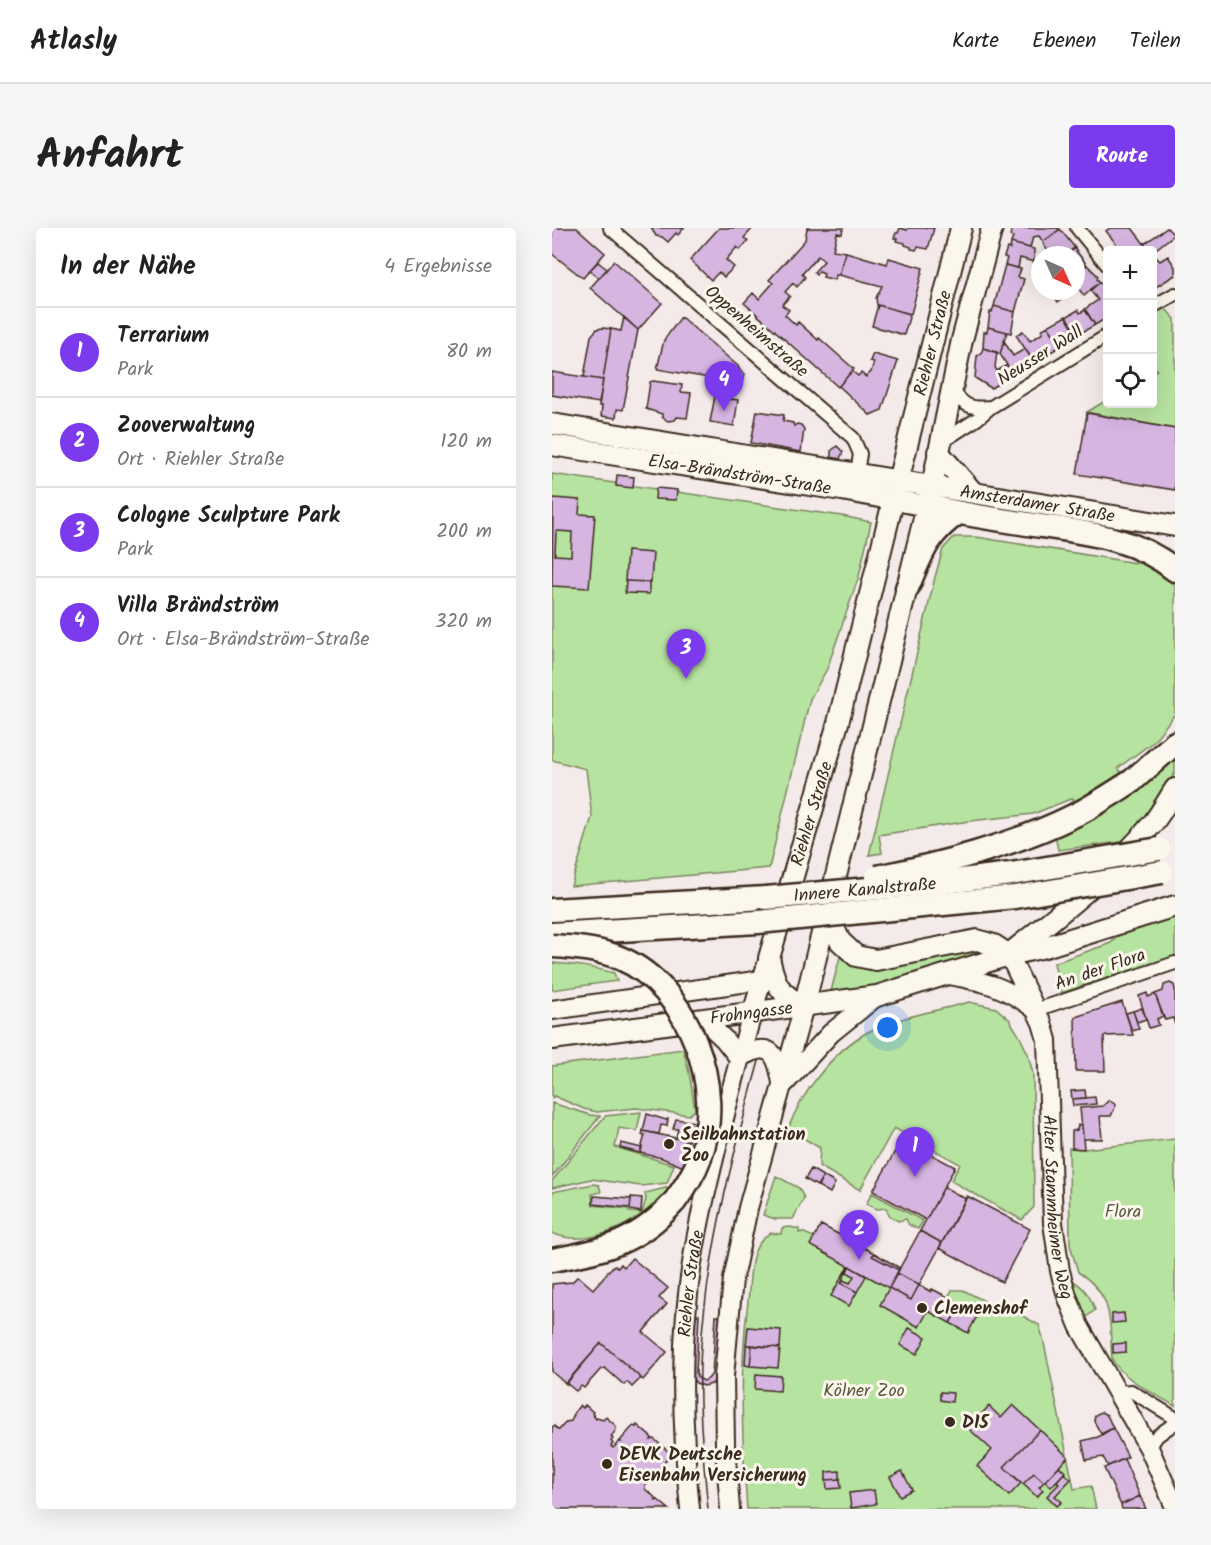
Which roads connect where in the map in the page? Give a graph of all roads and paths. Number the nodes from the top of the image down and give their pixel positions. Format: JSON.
{"nodes":[{"id":1,"x":610,"y":228,"type":"edge"},
{"id":2,"x":961,"y":228,"type":"edge"},
{"id":3,"x":992,"y":228,"type":"edge"},
{"id":4,"x":1077,"y":228,"type":"edge"},
{"id":5,"x":1103,"y":261,"type":"edge"},
{"id":6,"x":1175,"y":294,"type":"edge"},
{"id":7,"x":1157,"y":304,"type":"edge"},
{"id":8,"x":1103,"y":337,"type":"edge"},
{"id":9,"x":951,"y":388,"type":"junction"},
{"id":10,"x":991,"y":406,"type":"junction"},
{"id":11,"x":552,"y":424,"type":"edge"},
{"id":12,"x":552,"y":445,"type":"edge"},
{"id":13,"x":939,"y":448,"type":"junction"},
{"id":14,"x":857,"y":473,"type":"junction"},
{"id":15,"x":899,"y":480,"type":"junction"},
{"id":16,"x":972,"y":491,"type":"junction"},
{"id":17,"x":929,"y":496,"type":"junction"},
{"id":18,"x":894,"y":500,"type":"junction"},
{"id":19,"x":958,"y":513,"type":"junction"},
{"id":20,"x":1175,"y":526,"type":"edge"},
{"id":21,"x":1175,"y":570,"type":"edge"},
{"id":22,"x":907,"y":588,"type":"junction"},
{"id":23,"x":1175,"y":743,"type":"edge"},
{"id":24,"x":1175,"y":789,"type":"edge"},
{"id":25,"x":1167,"y":847,"type":"edge"},
{"id":26,"x":1168,"y":871,"type":"edge"},
{"id":27,"x":766,"y":898,"type":"junction"},
{"id":28,"x":1175,"y":906,"type":"edge"},
{"id":29,"x":552,"y":910,"type":"edge"},
{"id":30,"x":828,"y":915,"type":"junction"},
{"id":31,"x":552,"y":938,"type":"edge"},
{"id":32,"x":1009,"y":955,"type":"junction"},
{"id":33,"x":817,"y":956,"type":"junction"},
{"id":34,"x":770,"y":958,"type":"junction"},
{"id":35,"x":1175,"y":963,"type":"edge"},
{"id":36,"x":949,"y":975,"type":"junction"},
{"id":37,"x":762,"y":980,"type":"junction"},
{"id":38,"x":783,"y":993,"type":"junction"},
{"id":39,"x":877,"y":996,"type":"junction"},
{"id":40,"x":804,"y":1006,"type":"junction"},
{"id":41,"x":552,"y":1010,"type":"edge"},
{"id":42,"x":1036,"y":1010,"type":"junction"},
{"id":43,"x":753,"y":1012,"type":"junction"},
{"id":44,"x":704,"y":1020,"type":"junction"},
{"id":45,"x":552,"y":1039,"type":"edge"},
{"id":46,"x":739,"y":1058,"type":"junction"},
{"id":47,"x":783,"y":1085,"type":"junction"},
{"id":48,"x":552,"y":1244,"type":"edge"},
{"id":49,"x":593,"y":1253,"type":"junction"},
{"id":50,"x":552,"y":1260,"type":"edge"},
{"id":51,"x":1118,"y":1392,"type":"junction"},
{"id":52,"x":1175,"y":1418,"type":"edge"},
{"id":53,"x":1175,"y":1423,"type":"edge"},
{"id":54,"x":1149,"y":1448,"type":"junction"},
{"id":55,"x":1175,"y":1507,"type":"edge"},
{"id":56,"x":690,"y":1509,"type":"edge"},
{"id":57,"x":730,"y":1509,"type":"edge"}],
"edges":[{"from":1,"to":14,"type":"street","name":"Oppenheimstraße"},
{"from":2,"to":15,"type":"main road","name":"Riehler Straße"},
{"from":3,"to":9,"type":"main road","name":"Riehler Straße"},
{"from":4,"to":5,"type":"street"},
{"from":6,"to":7,"type":"street"},
{"from":8,"to":10,"type":"street","name":"Neusser Wall"},
{"from":9,"to":10,"type":"street","name":"Neusser Wall"},
{"from":9,"to":13,"type":"main road","name":"Riehler Straße"},
{"from":10,"to":13,"type":"street","name":"Neusser Wall"},
{"from":11,"to":14,"type":"main road","name":"Elsa-Brändström-Straße"},
{"from":12,"to":18,"type":"main road","name":"Elsa-Brändström-Straße"},
{"from":13,"to":16,"type":"main road"},
{"from":13,"to":17,"type":"main road","name":"Riehler Straße"},
{"from":14,"to":15,"type":"main road","name":"Elsa-Brändström-Straße"},
{"from":15,"to":17,"type":"main road","name":"Amsterdamer Straße"},
{"from":15,"to":18,"type":"main road","name":"Riehler Straße"},
{"from":16,"to":17,"type":"main road","name":"Amsterdamer Straße"},
{"from":16,"to":20,"type":"main road","name":"Amsterdamer Straße"},
{"from":17,"to":18,"type":"main road","name":"Elsa-Brändström-Straße"},
{"from":17,"to":19,"type":"highway"},
{"from":17,"to":22,"type":"main road","name":"Riehler Straße"},
{"from":18,"to":34,"type":"main road","name":"Riehler Straße"},
{"from":19,"to":21,"type":"highway"},
{"from":19,"to":22,"type":"highway"},
{"from":22,"to":30,"type":"main road","name":"Riehler Straße"},
{"from":23,"to":27,"type":"highway","bridge":true},
{"from":24,"to":32,"type":"main road"},
{"from":25,"to":27,"type":"highway","name":"Innere Kanalstraße","bridge":true},
{"from":26,"to":31,"type":"highway","name":"Innere Kanalstraße","bridge":true},
{"from":27,"to":29,"type":"highway","name":"Innere Kanalstraße"},
{"from":28,"to":32,"type":"main road","name":"Frohngasse"},
{"from":30,"to":32,"type":"main road"},
{"from":30,"to":33,"type":"main road","name":"Riehler Straße"},
{"from":31,"to":49,"type":"highway","bridge":true},
{"from":32,"to":36,"type":"main road","name":"Frohngasse"},
{"from":32,"to":42,"type":"main road","name":"Alter Stammheimer Weg"},
{"from":33,"to":38,"type":"main road"},
{"from":33,"to":40,"type":"main road","name":"Riehler Straße"},
{"from":34,"to":37,"type":"main road","name":"Riehler Straße"},
{"from":34,"to":38,"type":"main road"},
{"from":35,"to":42,"type":"street","name":"An der Flora"},
{"from":36,"to":39,"type":"main road","name":"Frohngasse"},
{"from":36,"to":42,"type":"main road"},
{"from":37,"to":41,"type":"main road","name":"Frohngasse"},
{"from":37,"to":43,"type":"main road","name":"Riehler Straße"},
{"from":38,"to":40,"type":"main road"},
{"from":38,"to":43,"type":"main road"},
{"from":39,"to":40,"type":"main road","name":"Frohngasse"},
{"from":39,"to":47,"type":"main road"},
{"from":40,"to":43,"type":"main road","name":"Frohngasse"},
{"from":40,"to":47,"type":"main road","name":"Riehler Straße"},
{"from":42,"to":51,"type":"main road","name":"Alter Stammheimer Weg"},
{"from":43,"to":44,"type":"main road","name":"Frohngasse"},
{"from":43,"to":46,"type":"main road","name":"Riehler Straße"},
{"from":44,"to":45,"type":"main road","name":"Frohngasse"},
{"from":44,"to":46,"type":"main road"},
{"from":46,"to":47,"type":"main road"},
{"from":46,"to":56,"type":"main road","name":"Riehler Straße"},
{"from":47,"to":57,"type":"main road","name":"Riehler Straße"},
{"from":48,"to":49,"type":"highway"},
{"from":49,"to":50,"type":"highway"},
{"from":51,"to":52,"type":"street"},
{"from":51,"to":54,"type":"main road","name":"Alter Stammheimer Weg"},
{"from":53,"to":54,"type":"street"},
{"from":54,"to":55,"type":"main road","name":"Alter Stammheimer Weg"}]}
